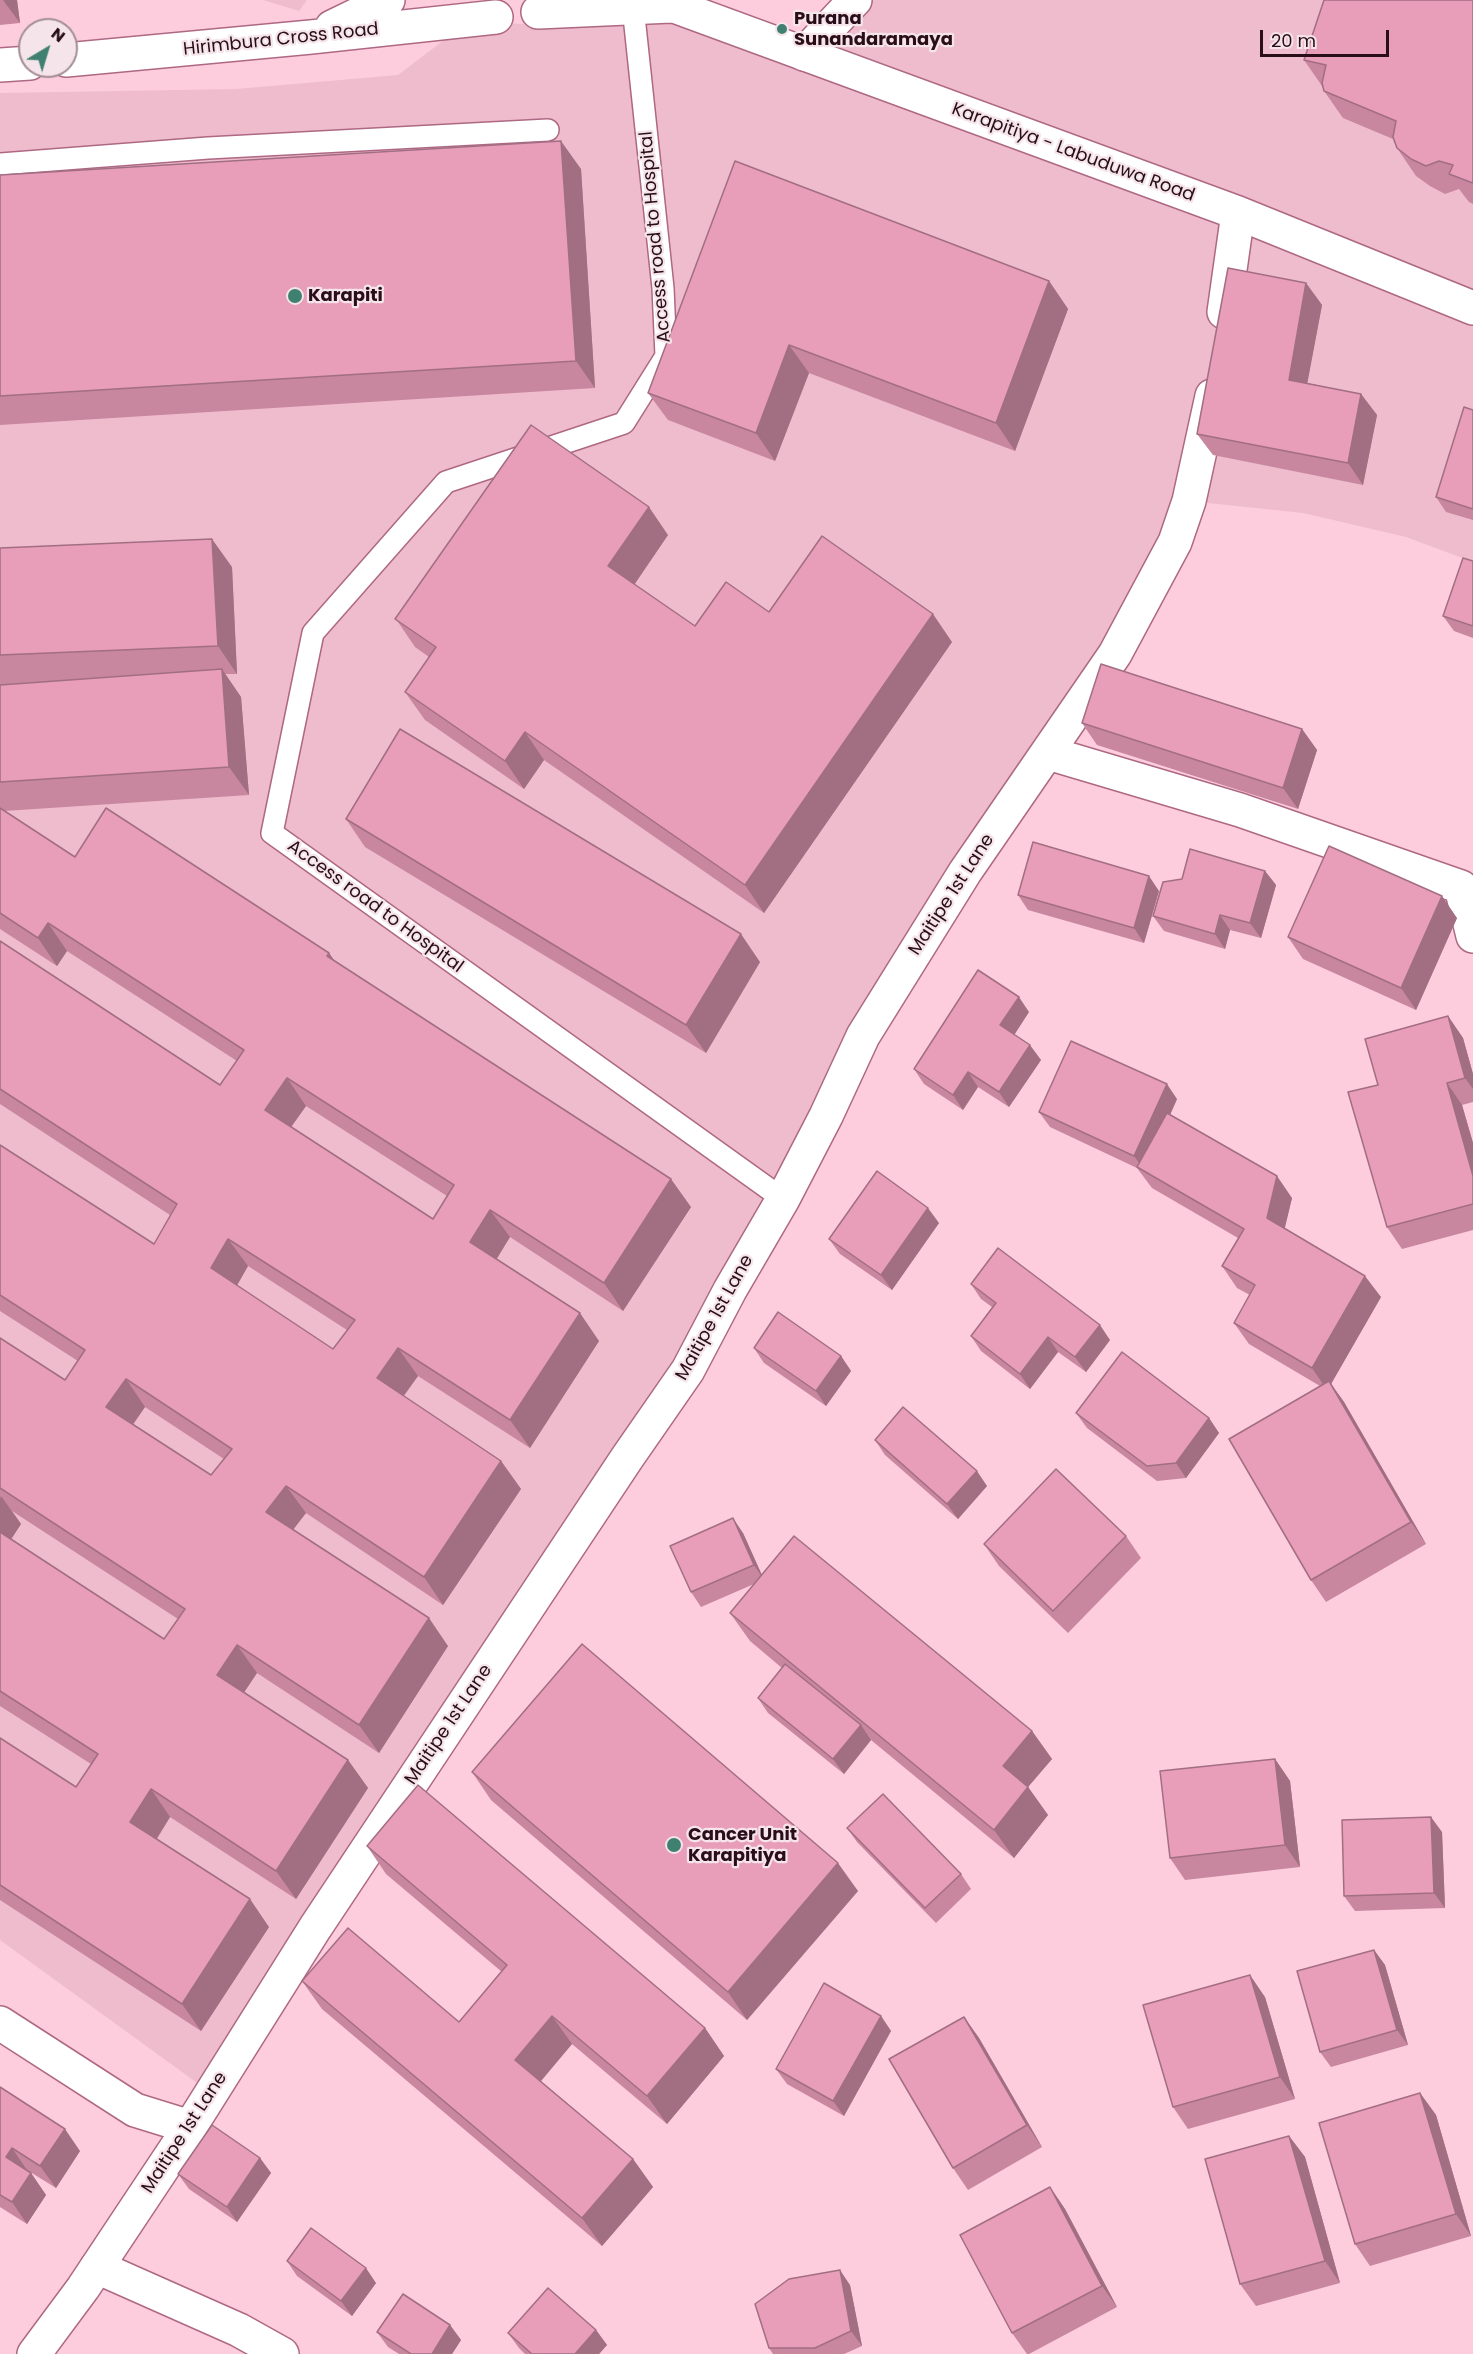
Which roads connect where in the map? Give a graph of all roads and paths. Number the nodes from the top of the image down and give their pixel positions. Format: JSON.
{"nodes":[{"id":1,"x":388,"y":0,"type":"edge"},
{"id":2,"x":855,"y":0,"type":"edge"},
{"id":3,"x":654,"y":4,"type":"edge"},
{"id":4,"x":541,"y":6,"type":"edge"},
{"id":5,"x":487,"y":8,"type":"edge"},
{"id":6,"x":350,"y":12,"type":"edge"},
{"id":7,"x":311,"y":37,"type":"junction"},
{"id":8,"x":804,"y":54,"type":"junction"},
{"id":9,"x":78,"y":59,"type":"edge"},
{"id":10,"x":18,"y":64,"type":"edge"},
{"id":11,"x":0,"y":65,"type":"edge"},
{"id":12,"x":548,"y":130,"type":"dead end"},
{"id":13,"x":0,"y":164,"type":"edge"},
{"id":14,"x":1238,"y":213,"type":"junction"},
{"id":15,"x":1473,"y":308,"type":"edge"},
{"id":16,"x":1048,"y":753,"type":"junction"},
{"id":17,"x":1473,"y":936,"type":"edge"},
{"id":18,"x":783,"y":1199,"type":"junction"},
{"id":19,"x":0,"y":2023,"type":"edge"},
{"id":20,"x":190,"y":2127,"type":"junction"},
{"id":21,"x":97,"y":2267,"type":"junction"},
{"id":22,"x":34,"y":2354,"type":"edge"},
{"id":23,"x":282,"y":2354,"type":"edge"}],
"edges":[{"from":1,"to":6,"type":"street"},
{"from":2,"to":8,"type":"street"},
{"from":3,"to":4,"type":"street","name":"Karapitiya - Labuduwa Road"},
{"from":3,"to":8,"type":"street","name":"Karapitiya - Labuduwa Road"},
{"from":3,"to":18,"type":"lane","name":"Access road to Hospital"},
{"from":4,"to":5,"type":"street","name":"Hirimbura Cross Road"},
{"from":5,"to":7,"type":"street","name":"Hirimbura Cross Road"},
{"from":6,"to":7,"type":"street"},
{"from":7,"to":9,"type":"street","name":"Hirimbura Cross Road"},
{"from":8,"to":14,"type":"street","name":"Karapitiya - Labuduwa Road"},
{"from":10,"to":11,"type":"street"},
{"from":12,"to":13,"type":"lane"},
{"from":14,"to":15,"type":"street","name":"Karapitiya - Labuduwa Road"},
{"from":14,"to":16,"type":"street","name":"Maitipe 1st Lane"},
{"from":16,"to":17,"type":"street"},
{"from":16,"to":18,"type":"street","name":"Maitipe 1st Lane"},
{"from":18,"to":20,"type":"street","name":"Maitipe 1st Lane"},
{"from":19,"to":20,"type":"street"},
{"from":20,"to":21,"type":"street","name":"Maitipe 1st Lane"},
{"from":21,"to":22,"type":"street","name":"Maitipe 1st Lane"},
{"from":21,"to":23,"type":"street"}]}
